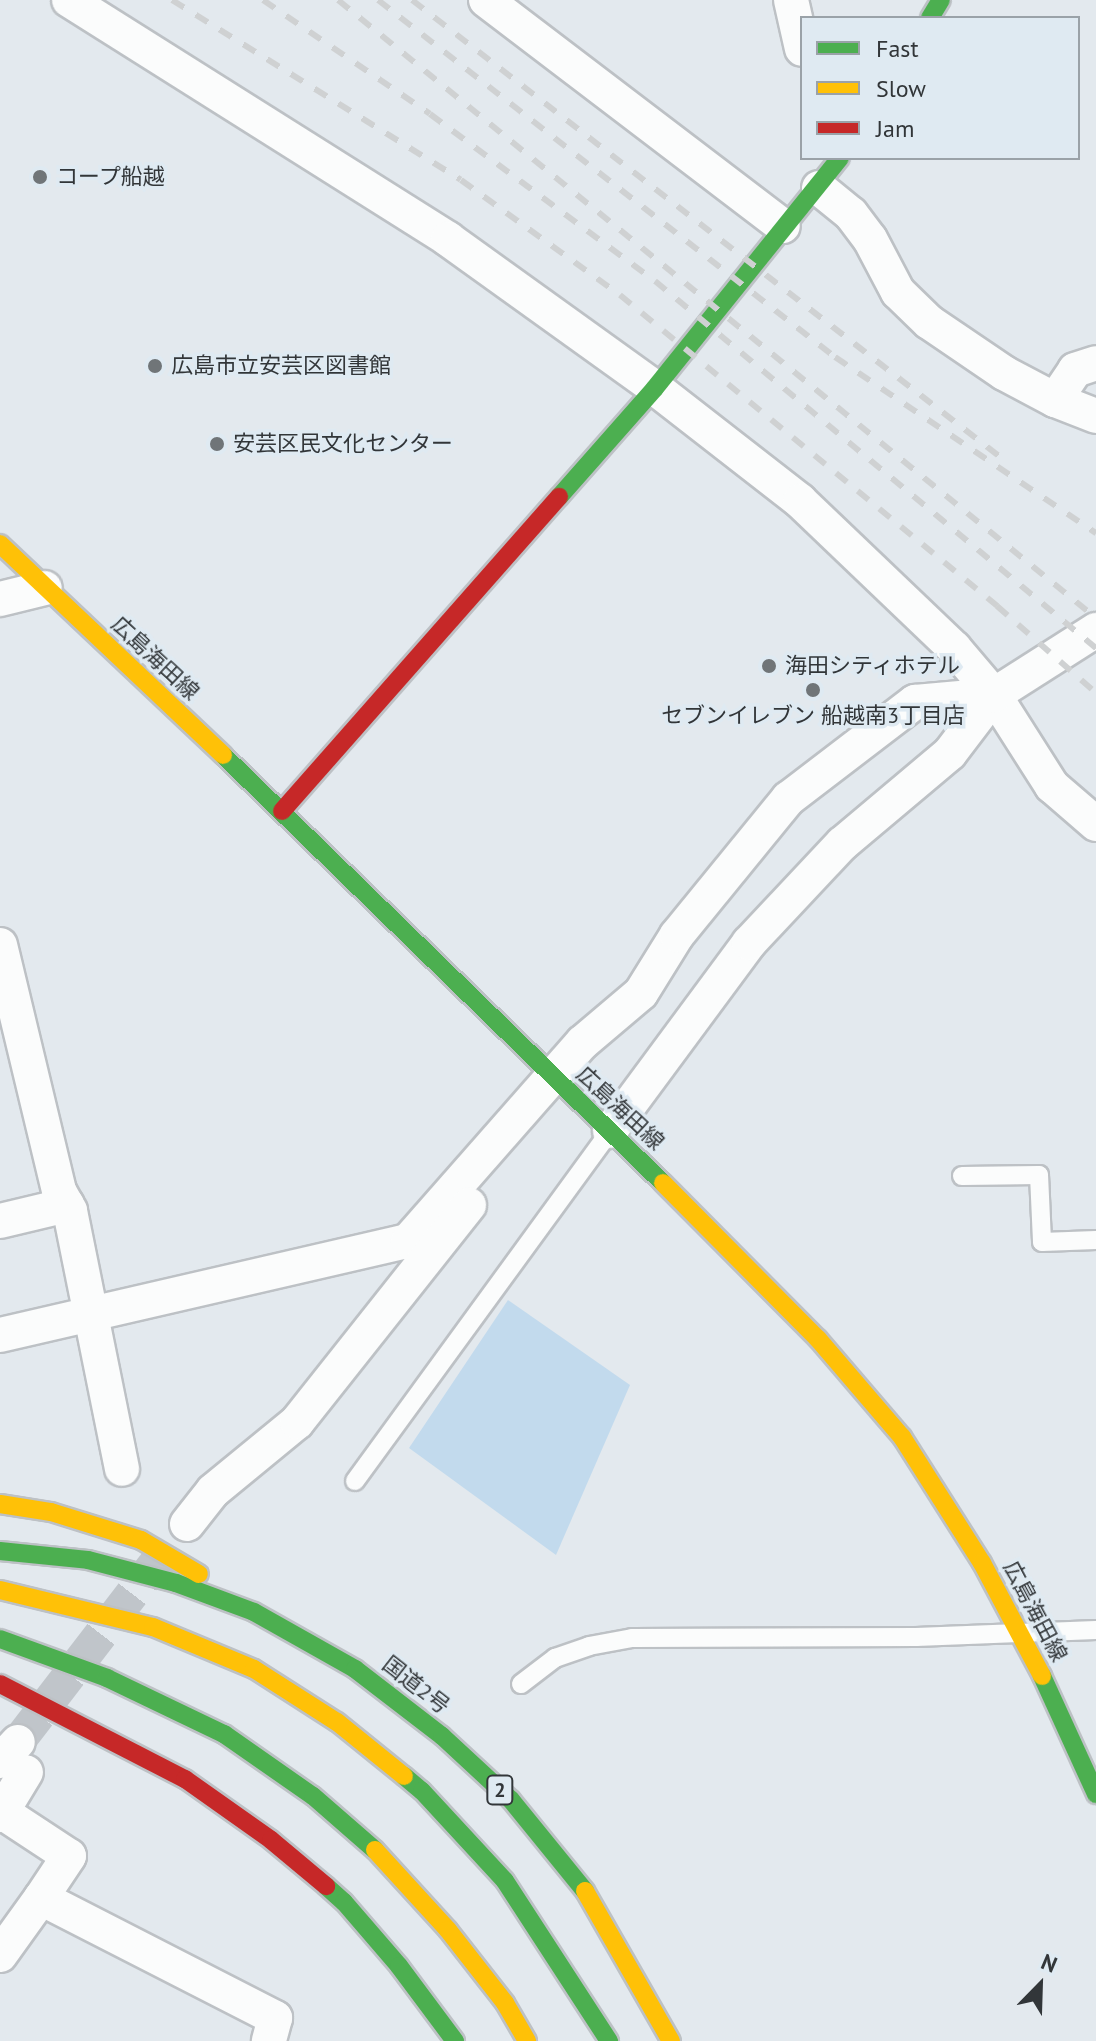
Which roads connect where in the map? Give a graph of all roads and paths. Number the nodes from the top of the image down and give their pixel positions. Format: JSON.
{"nodes":[{"id":1,"x":69,"y":0,"type":"edge"},
{"id":2,"x":486,"y":0,"type":"edge"},
{"id":3,"x":791,"y":0,"type":"edge"},
{"id":4,"x":800,"y":40,"type":"edge"},
{"id":5,"x":839,"y":160,"type":"edge"},
{"id":6,"x":819,"y":188,"type":"junction"},
{"id":7,"x":783,"y":226,"type":"junction"},
{"id":8,"x":1096,"y":363,"type":"edge"},
{"id":9,"x":655,"y":388,"type":"junction"},
{"id":10,"x":1055,"y":400,"type":"junction"},
{"id":11,"x":1096,"y":416,"type":"edge"},
{"id":12,"x":0,"y":544,"type":"edge"},
{"id":13,"x":45,"y":588,"type":"junction"},
{"id":14,"x":0,"y":599,"type":"edge"},
{"id":15,"x":1096,"y":630,"type":"edge"},
{"id":16,"x":994,"y":695,"type":"junction"},
{"id":17,"x":282,"y":811,"type":"junction"},
{"id":18,"x":1096,"y":824,"type":"edge"},
{"id":19,"x":0,"y":945,"type":"edge"},
{"id":20,"x":560,"y":1085,"type":"junction"},
{"id":21,"x":524,"y":1112,"type":"junction"},
{"id":22,"x":604,"y":1125,"type":"junction"},
{"id":23,"x":962,"y":1176,"type":"dead end"},
{"id":24,"x":67,"y":1205,"type":"junction"},
{"id":25,"x":0,"y":1221,"type":"edge"},
{"id":26,"x":1096,"y":1240,"type":"edge"},
{"id":27,"x":89,"y":1314,"type":"junction"},
{"id":28,"x":0,"y":1335,"type":"edge"},
{"id":29,"x":122,"y":1469,"type":"dead end"},
{"id":30,"x":355,"y":1481,"type":"dead end"},
{"id":31,"x":0,"y":1504,"type":"edge"},
{"id":32,"x":187,"y":1524,"type":"dead end"},
{"id":33,"x":0,"y":1551,"type":"edge"},
{"id":34,"x":0,"y":1590,"type":"edge"},
{"id":35,"x":254,"y":1612,"type":"junction"},
{"id":36,"x":1096,"y":1630,"type":"edge"},
{"id":37,"x":1020,"y":1634,"type":"junction"},
{"id":38,"x":0,"y":1639,"type":"edge"},
{"id":39,"x":0,"y":1684,"type":"edge"},
{"id":40,"x":521,"y":1684,"type":"dead end"},
{"id":41,"x":0,"y":1701,"type":"edge"},
{"id":42,"x":73,"y":1721,"type":"junction"},
{"id":43,"x":15,"y":1758,"type":"tunnel mouth"},
{"id":44,"x":1096,"y":1794,"type":"edge"},
{"id":45,"x":3,"y":1815,"type":"edge"},
{"id":46,"x":41,"y":1898,"type":"junction"},
{"id":47,"x":0,"y":1955,"type":"edge"},
{"id":48,"x":269,"y":2041,"type":"edge"},
{"id":49,"x":455,"y":2041,"type":"edge"},
{"id":50,"x":527,"y":2041,"type":"edge"},
{"id":51,"x":609,"y":2041,"type":"edge"},
{"id":52,"x":671,"y":2041,"type":"edge"}],
"edges":[{"from":1,"to":9,"type":"street"},
{"from":2,"to":7,"type":"street"},
{"from":3,"to":4,"type":"street"},
{"from":5,"to":6,"type":"main road"},
{"from":6,"to":7,"type":"main road"},
{"from":6,"to":10,"type":"street"},
{"from":7,"to":9,"type":"main road"},
{"from":8,"to":10,"type":"street"},
{"from":9,"to":16,"type":"street"},
{"from":9,"to":17,"type":"main road"},
{"from":10,"to":11,"type":"street"},
{"from":12,"to":13,"type":"main road","name":"広島海田線"},
{"from":13,"to":14,"type":"street"},
{"from":13,"to":17,"type":"main road","name":"広島海田線"},
{"from":15,"to":16,"type":"street"},
{"from":16,"to":18,"type":"street"},
{"from":16,"to":20,"type":"street"},
{"from":16,"to":22,"type":"street"},
{"from":17,"to":20,"type":"main road","name":"広島海田線"},
{"from":19,"to":24,"type":"street"},
{"from":20,"to":21,"type":"street"},
{"from":20,"to":22,"type":"main road","name":"広島海田線"},
{"from":21,"to":27,"type":"street"},
{"from":21,"to":32,"type":"street"},
{"from":22,"to":30,"type":"lane"},
{"from":22,"to":37,"type":"main road","name":"広島海田線"},
{"from":23,"to":26,"type":"lane"},
{"from":24,"to":25,"type":"street"},
{"from":24,"to":27,"type":"street"},
{"from":27,"to":28,"type":"street"},
{"from":27,"to":29,"type":"street"},
{"from":31,"to":35,"type":"main road"},
{"from":33,"to":35,"type":"main road","name":"国道2号","number":"2"},
{"from":34,"to":51,"type":"main road"},
{"from":35,"to":52,"type":"main road","name":"国道2号","number":"2"},
{"from":36,"to":37,"type":"lane"},
{"from":37,"to":40,"type":"lane"},
{"from":37,"to":44,"type":"main road","name":"広島海田線"},
{"from":38,"to":50,"type":"main road"},
{"from":39,"to":42,"type":"main road"},
{"from":41,"to":42,"type":"main road"},
{"from":42,"to":49,"type":"main road"},
{"from":43,"to":45,"type":"street"},
{"from":45,"to":46,"type":"street"},
{"from":46,"to":47,"type":"street"},
{"from":46,"to":48,"type":"street"}]}
